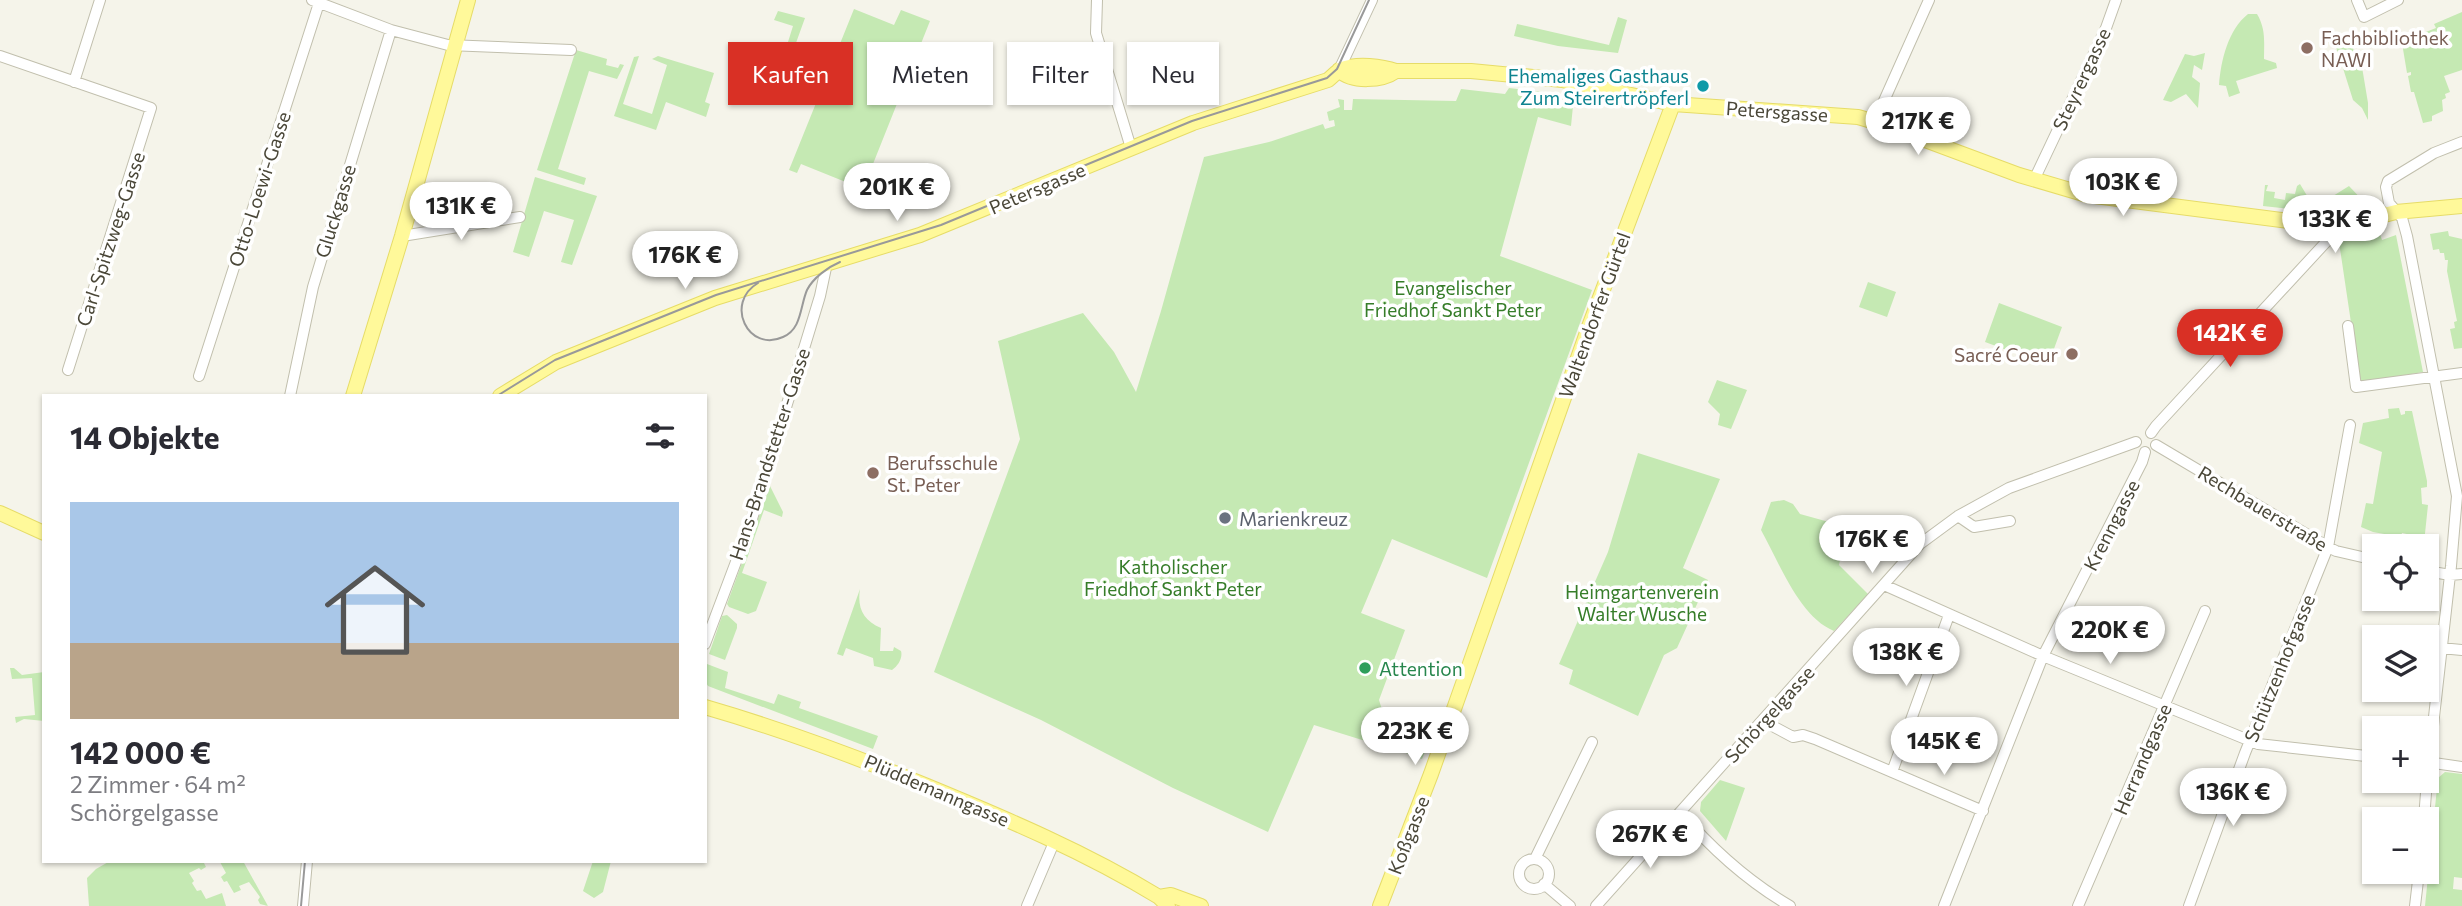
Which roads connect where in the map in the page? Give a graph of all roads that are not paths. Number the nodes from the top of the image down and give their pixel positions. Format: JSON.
{"nodes":[{"id":1,"x":100,"y":0,"type":"edge"},
{"id":2,"x":468,"y":0,"type":"edge"},
{"id":3,"x":1097,"y":0,"type":"edge"},
{"id":4,"x":1372,"y":0,"type":"edge"},
{"id":5,"x":1929,"y":0,"type":"edge"},
{"id":6,"x":2116,"y":0,"type":"edge"},
{"id":7,"x":2122,"y":0,"type":"edge"},
{"id":8,"x":2357,"y":0,"type":"edge"},
{"id":9,"x":2398,"y":0,"type":"edge"},
{"id":10,"x":316,"y":1,"type":"edge"},
{"id":11,"x":2111,"y":16,"type":"junction"},
{"id":12,"x":391,"y":30,"type":"junction"},
{"id":13,"x":454,"y":45,"type":"junction"},
{"id":14,"x":571,"y":50,"type":"dead end"},
{"id":15,"x":0,"y":56,"type":"edge"},
{"id":16,"x":1339,"y":70,"type":"junction"},
{"id":17,"x":74,"y":82,"type":"junction"},
{"id":18,"x":1673,"y":104,"type":"junction"},
{"id":19,"x":1875,"y":121,"type":"junction"},
{"id":20,"x":2462,"y":142,"type":"edge"},
{"id":21,"x":1131,"y":148,"type":"junction"},
{"id":22,"x":2034,"y":180,"type":"junction"},
{"id":23,"x":2462,"y":206,"type":"edge"},
{"id":24,"x":2396,"y":212,"type":"junction"},
{"id":25,"x":520,"y":217,"type":"dead end"},
{"id":26,"x":2336,"y":227,"type":"junction"},
{"id":27,"x":402,"y":236,"type":"junction"},
{"id":28,"x":827,"y":262,"type":"junction"},
{"id":29,"x":2348,"y":326,"type":"dead end"},
{"id":30,"x":68,"y":370,"type":"dead end"},
{"id":31,"x":2462,"y":373,"type":"edge"},
{"id":32,"x":199,"y":376,"type":"dead end"},
{"id":33,"x":2435,"y":378,"type":"junction"},
{"id":34,"x":290,"y":394,"type":"edge"},
{"id":35,"x":354,"y":394,"type":"edge"},
{"id":36,"x":503,"y":394,"type":"edge"},
{"id":37,"x":2350,"y":425,"type":"dead end"},
{"id":38,"x":2151,"y":433,"type":"junction"},
{"id":39,"x":2136,"y":442,"type":"junction"},
{"id":40,"x":2156,"y":445,"type":"junction"},
{"id":41,"x":2145,"y":452,"type":"junction"},
{"id":42,"x":2459,"y":496,"type":"edge"},
{"id":43,"x":0,"y":513,"type":"edge"},
{"id":44,"x":1958,"y":516,"type":"junction"},
{"id":45,"x":2010,"y":521,"type":"dead end"},
{"id":46,"x":1518,"y":526,"type":"joint"},
{"id":47,"x":42,"y":532,"type":"edge"},
{"id":48,"x":2328,"y":547,"type":"junction"},
{"id":49,"x":2362,"y":556,"type":"edge"},
{"id":50,"x":2456,"y":574,"type":"edge"},
{"id":51,"x":1884,"y":585,"type":"junction"},
{"id":52,"x":2205,"y":611,"type":"dead end"},
{"id":53,"x":1949,"y":615,"type":"junction"},
{"id":54,"x":707,"y":639,"type":"edge"},
{"id":55,"x":2441,"y":648,"type":"junction"},
{"id":56,"x":2462,"y":650,"type":"edge"},
{"id":57,"x":2043,"y":656,"type":"junction"},
{"id":58,"x":2164,"y":705,"type":"junction"},
{"id":59,"x":707,"y":708,"type":"edge"},
{"id":60,"x":2433,"y":716,"type":"edge"},
{"id":61,"x":1763,"y":721,"type":"junction"},
{"id":62,"x":2250,"y":741,"type":"junction"},
{"id":63,"x":1592,"y":742,"type":"dead end"},
{"id":64,"x":2362,"y":756,"type":"edge"},
{"id":65,"x":2439,"y":764,"type":"edge"},
{"id":66,"x":2462,"y":767,"type":"edge"},
{"id":67,"x":1892,"y":772,"type":"junction"},
{"id":68,"x":1983,"y":811,"type":"junction"},
{"id":69,"x":1680,"y":812,"type":"junction"},
{"id":70,"x":1055,"y":840,"type":"junction"},
{"id":71,"x":1535,"y":859,"type":"junction"},
{"id":72,"x":307,"y":863,"type":"edge"},
{"id":73,"x":1544,"y":884,"type":"junction"},
{"id":74,"x":2418,"y":884,"type":"edge"},
{"id":75,"x":1161,"y":903,"type":"edge"},
{"id":76,"x":303,"y":906,"type":"edge"},
{"id":77,"x":1027,"y":906,"type":"edge"},
{"id":78,"x":1201,"y":906,"type":"edge"},
{"id":79,"x":1380,"y":906,"type":"edge"},
{"id":80,"x":1570,"y":906,"type":"edge"},
{"id":81,"x":1596,"y":906,"type":"edge"},
{"id":82,"x":1790,"y":906,"type":"edge"},
{"id":83,"x":1944,"y":906,"type":"edge"},
{"id":84,"x":2078,"y":906,"type":"edge"},
{"id":85,"x":2189,"y":906,"type":"edge"},
{"id":86,"x":2415,"y":906,"type":"edge"}],
"edges":[{"from":1,"to":17,"type":"street"},
{"from":2,"to":13,"type":"main road"},
{"from":3,"to":21,"type":"street"},
{"from":4,"to":16,"type":"street"},
{"from":5,"to":19,"type":"street"},
{"from":6,"to":11,"type":"street","name":"Steyrergasse"},
{"from":7,"to":11,"type":"street","name":"Steyrergasse"},
{"from":8,"to":9,"type":"street"},
{"from":10,"to":12,"type":"street"},
{"from":10,"to":32,"type":"street","name":"Otto-Loewi-Gasse"},
{"from":11,"to":22,"type":"street","name":"Steyrergasse"},
{"from":12,"to":13,"type":"street"},
{"from":12,"to":34,"type":"street","name":"Gluckgasse"},
{"from":13,"to":14,"type":"street"},
{"from":13,"to":27,"type":"main road"},
{"from":15,"to":17,"type":"street"},
{"from":16,"to":18,"type":"main road","name":"Petersgasse"},
{"from":16,"to":21,"type":"main road","name":"Petersgasse"},
{"from":17,"to":30,"type":"street","name":"Carl-Spitzweg-Gasse"},
{"from":18,"to":19,"type":"main road","name":"Petersgasse"},
{"from":18,"to":46,"type":"main road","name":"Waltendorfer Gürtel"},
{"from":19,"to":22,"type":"main road","name":"Petersgasse"},
{"from":20,"to":24,"type":"street"},
{"from":21,"to":28,"type":"main road","name":"Petersgasse"},
{"from":22,"to":26,"type":"main road","name":"Petersgasse"},
{"from":23,"to":24,"type":"main road","name":"Petersgasse"},
{"from":24,"to":26,"type":"main road","name":"Petersgasse"},
{"from":24,"to":33,"type":"street"},
{"from":25,"to":27,"type":"street"},
{"from":26,"to":38,"type":"street"},
{"from":27,"to":35,"type":"main road"},
{"from":28,"to":36,"type":"main road","name":"Petersgasse"},
{"from":28,"to":54,"type":"street","name":"Hans-Brandstetter-Gasse"},
{"from":29,"to":33,"type":"street"},
{"from":31,"to":33,"type":"street"},
{"from":33,"to":42,"type":"street"},
{"from":37,"to":48,"type":"street","name":"Schützenhofgasse"},
{"from":38,"to":39,"type":"street"},
{"from":38,"to":40,"type":"street"},
{"from":39,"to":41,"type":"street"},
{"from":39,"to":44,"type":"street","name":"Schörgelgasse"},
{"from":40,"to":41,"type":"street"},
{"from":40,"to":48,"type":"street","name":"Rechbauerstraße"},
{"from":41,"to":57,"type":"street","name":"Krenngasse"},
{"from":42,"to":50,"type":"street"},
{"from":43,"to":47,"type":"main road"},
{"from":44,"to":45,"type":"street"},
{"from":44,"to":51,"type":"street","name":"Schörgelgasse"},
{"from":46,"to":79,"type":"main road","name":"Koßgasse"},
{"from":48,"to":49,"type":"street","name":"Rechbauerstraße"},
{"from":48,"to":62,"type":"street","name":"Schützenhofgasse"},
{"from":50,"to":55,"type":"street"},
{"from":51,"to":53,"type":"street"},
{"from":51,"to":61,"type":"street","name":"Schörgelgasse"},
{"from":52,"to":58,"type":"street","name":"Herrandgasse"},
{"from":53,"to":57,"type":"street"},
{"from":53,"to":67,"type":"street"},
{"from":55,"to":56,"type":"street"},
{"from":55,"to":60,"type":"street"},
{"from":57,"to":58,"type":"street"},
{"from":57,"to":68,"type":"street","name":"Krenngasse"},
{"from":58,"to":62,"type":"street"},
{"from":58,"to":84,"type":"street","name":"Herrandgasse"},
{"from":59,"to":70,"type":"main road","name":"Plüddemanngasse"},
{"from":61,"to":67,"type":"street"},
{"from":61,"to":69,"type":"street","name":"Schörgelgasse"},
{"from":62,"to":64,"type":"street"},
{"from":62,"to":85,"type":"street","name":"Schützenhofgasse"},
{"from":63,"to":71,"type":"street"},
{"from":65,"to":66,"type":"street"},
{"from":67,"to":68,"type":"street"},
{"from":68,"to":83,"type":"street","name":"Krenngasse"},
{"from":69,"to":81,"type":"street","name":"Schörgelgasse"},
{"from":69,"to":82,"type":"street"},
{"from":70,"to":75,"type":"main road","name":"Plüddemanngasse"},
{"from":70,"to":77,"type":"street"},
{"from":71,"to":73,"type":"street"},
{"from":71,"to":73,"type":"street"},
{"from":72,"to":76,"type":"street"},
{"from":73,"to":80,"type":"street"},
{"from":74,"to":86,"type":"street"},
{"from":75,"to":78,"type":"main road","name":"Plüddemanngasse"}]}
